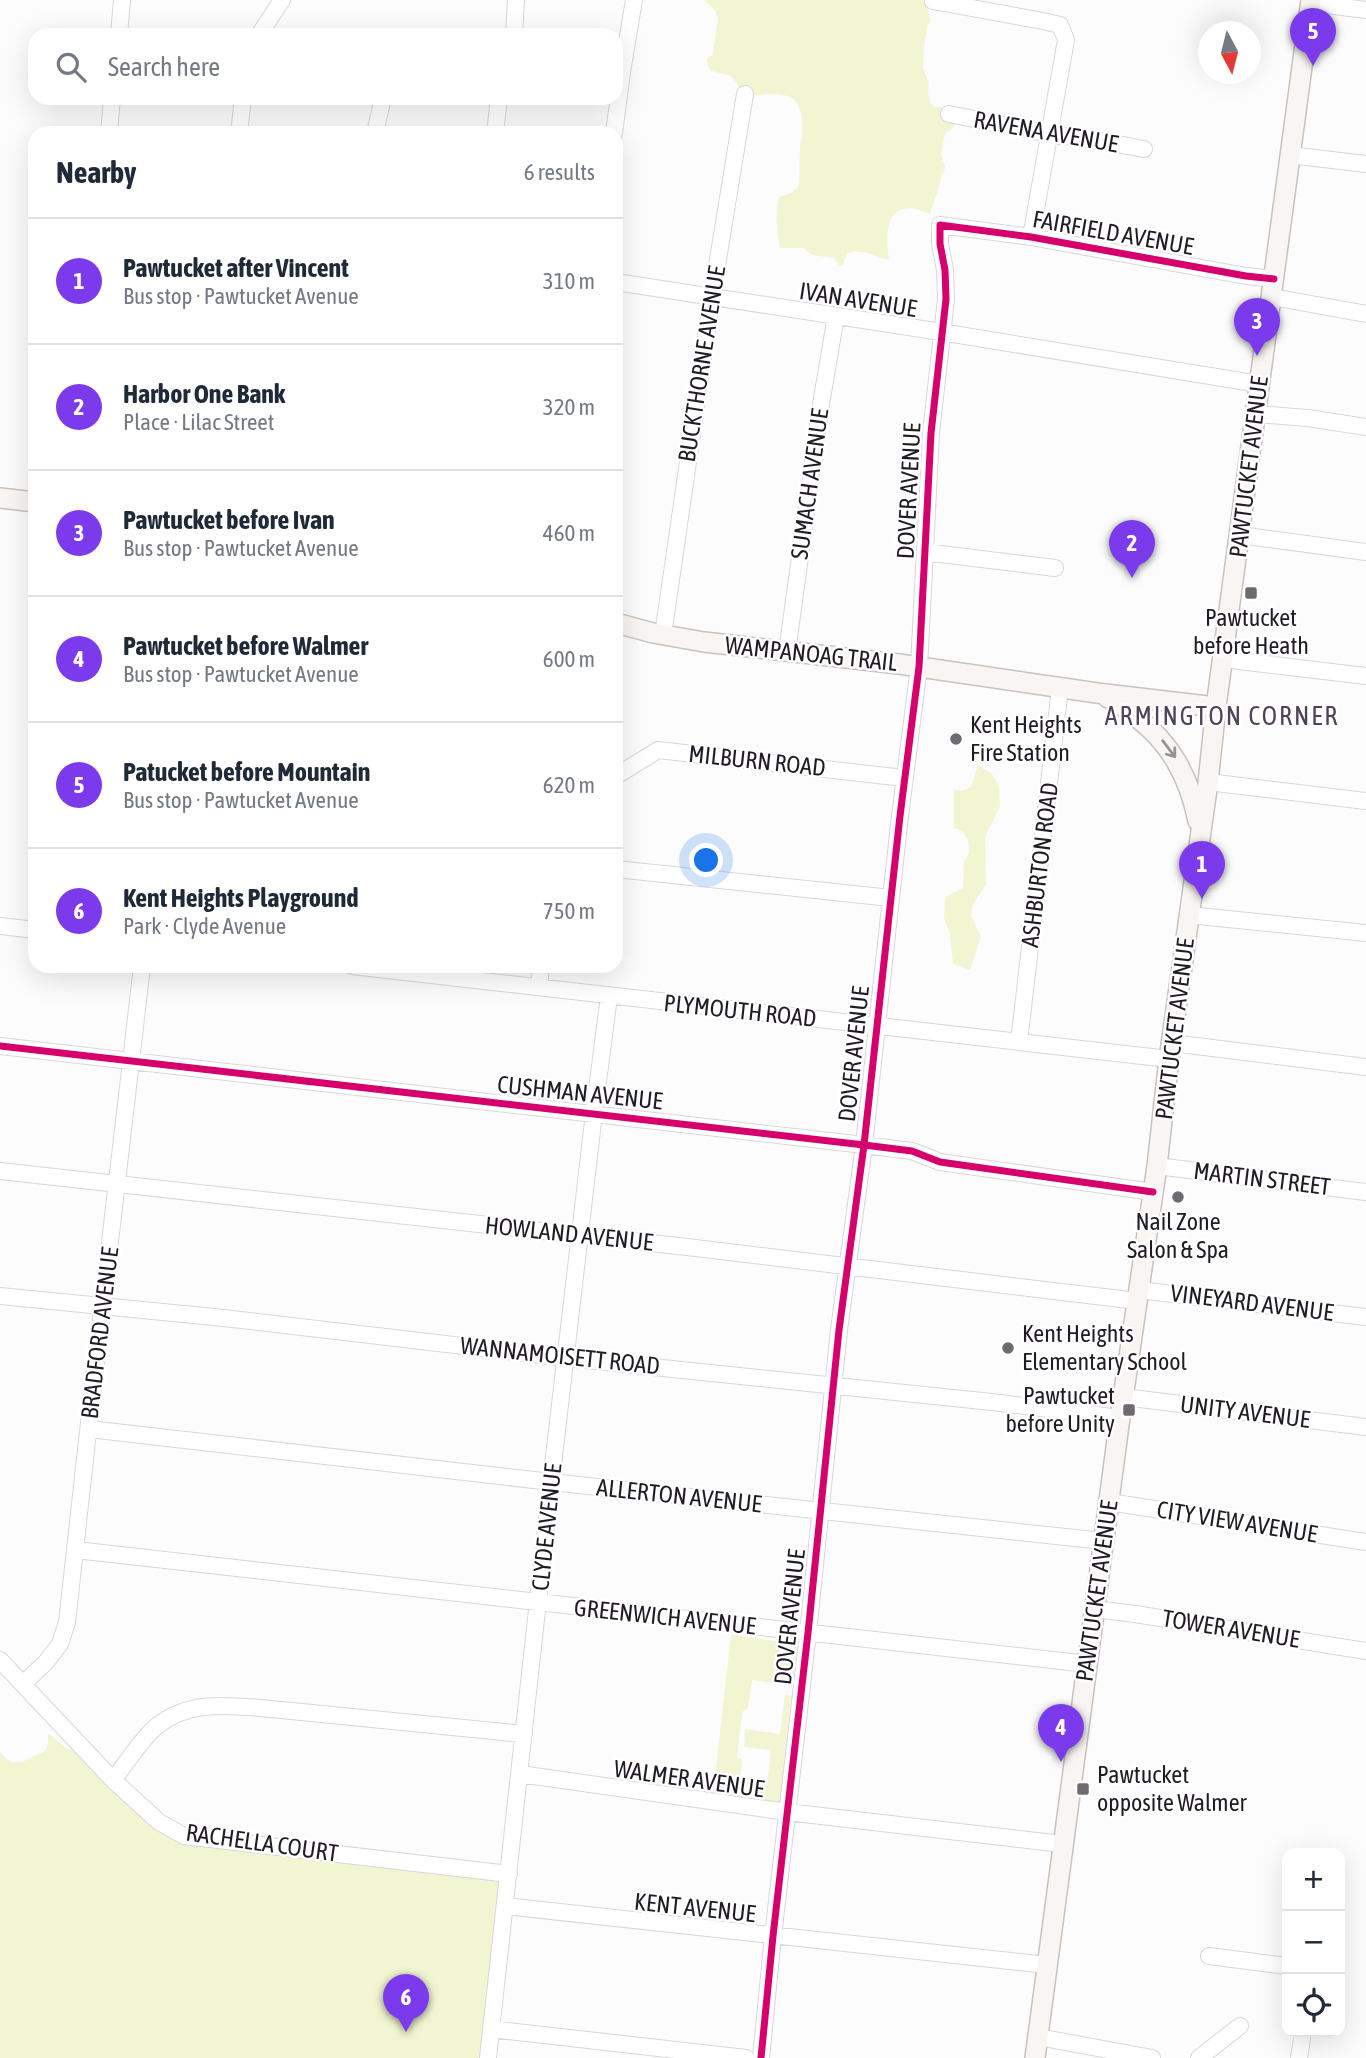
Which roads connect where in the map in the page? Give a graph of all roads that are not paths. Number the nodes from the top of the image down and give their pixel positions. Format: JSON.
{"nodes":[{"id":1,"x":122,"y":0,"type":"edge"},
{"id":2,"x":282,"y":0,"type":"edge"},
{"id":3,"x":516,"y":0,"type":"edge"},
{"id":4,"x":634,"y":0,"type":"edge"},
{"id":5,"x":933,"y":1,"type":"edge"},
{"id":6,"x":1311,"y":1,"type":"edge"},
{"id":7,"x":1366,"y":10,"type":"edge"},
{"id":8,"x":120,"y":28,"type":"edge"},
{"id":9,"x":264,"y":28,"type":"edge"},
{"id":10,"x":514,"y":28,"type":"edge"},
{"id":11,"x":623,"y":52,"type":"edge"},
{"id":12,"x":745,"y":94,"type":"dead end"},
{"id":13,"x":111,"y":105,"type":"edge"},
{"id":14,"x":242,"y":105,"type":"edge"},
{"id":15,"x":381,"y":105,"type":"edge"},
{"id":16,"x":498,"y":105,"type":"edge"},
{"id":17,"x":616,"y":105,"type":"edge"},
{"id":18,"x":949,"y":114,"type":"dead end"},
{"id":19,"x":110,"y":126,"type":"edge"},
{"id":20,"x":240,"y":126,"type":"edge"},
{"id":21,"x":377,"y":126,"type":"edge"},
{"id":22,"x":496,"y":126,"type":"edge"},
{"id":23,"x":615,"y":126,"type":"edge"},
{"id":24,"x":1049,"y":134,"type":"junction"},
{"id":25,"x":1144,"y":149,"type":"dead end"},
{"id":26,"x":1290,"y":155,"type":"junction"},
{"id":27,"x":1366,"y":164,"type":"edge"},
{"id":28,"x":945,"y":225,"type":"joint"},
{"id":29,"x":1031,"y":237,"type":"junction"},
{"id":30,"x":623,"y":283,"type":"edge"},
{"id":31,"x":1273,"y":288,"type":"junction"},
{"id":32,"x":712,"y":296,"type":"junction"},
{"id":33,"x":1366,"y":314,"type":"edge"},
{"id":34,"x":836,"y":316,"type":"junction"},
{"id":35,"x":942,"y":332,"type":"junction"},
{"id":36,"x":1259,"y":384,"type":"junction"},
{"id":37,"x":1256,"y":414,"type":"junction"},
{"id":38,"x":1366,"y":427,"type":"edge"},
{"id":39,"x":0,"y":498,"type":"edge"},
{"id":40,"x":28,"y":501,"type":"edge"},
{"id":41,"x":1240,"y":535,"type":"junction"},
{"id":42,"x":925,"y":552,"type":"junction"},
{"id":43,"x":1366,"y":552,"type":"edge"},
{"id":44,"x":1055,"y":568,"type":"dead end"},
{"id":45,"x":623,"y":625,"type":"edge"},
{"id":46,"x":663,"y":635,"type":"junction"},
{"id":47,"x":787,"y":652,"type":"junction"},
{"id":48,"x":1223,"y":659,"type":"junction"},
{"id":49,"x":919,"y":667,"type":"junction"},
{"id":50,"x":1366,"y":676,"type":"edge"},
{"id":51,"x":1060,"y":688,"type":"junction"},
{"id":52,"x":1097,"y":693,"type":"junction"},
{"id":53,"x":1216,"y":708,"type":"junction"},
{"id":54,"x":623,"y":772,"type":"edge"},
{"id":55,"x":904,"y":778,"type":"junction"},
{"id":56,"x":1208,"y":782,"type":"junction"},
{"id":57,"x":1366,"y":801,"type":"edge"},
{"id":58,"x":1200,"y":834,"type":"junction"},
{"id":59,"x":623,"y":870,"type":"edge"},
{"id":60,"x":891,"y":898,"type":"junction"},
{"id":61,"x":1189,"y":915,"type":"junction"},
{"id":62,"x":0,"y":926,"type":"edge"},
{"id":63,"x":28,"y":929,"type":"edge"},
{"id":64,"x":1366,"y":933,"type":"edge"},
{"id":65,"x":141,"y":973,"type":"edge"},
{"id":66,"x":443,"y":973,"type":"edge"},
{"id":67,"x":540,"y":973,"type":"edge"},
{"id":68,"x":539,"y":987,"type":"junction"},
{"id":69,"x":609,"y":996,"type":"junction"},
{"id":70,"x":877,"y":1026,"type":"junction"},
{"id":71,"x":1019,"y":1042,"type":"junction"},
{"id":72,"x":0,"y":1046,"type":"edge"},
{"id":73,"x":1171,"y":1051,"type":"junction"},
{"id":74,"x":130,"y":1060,"type":"junction"},
{"id":75,"x":1366,"y":1067,"type":"edge"},
{"id":76,"x":594,"y":1113,"type":"junction"},
{"id":77,"x":864,"y":1144,"type":"junction"},
{"id":78,"x":1157,"y":1166,"type":"junction"},
{"id":79,"x":0,"y":1171,"type":"edge"},
{"id":80,"x":117,"y":1184,"type":"junction"},
{"id":81,"x":1153,"y":1192,"type":"junction"},
{"id":82,"x":1366,"y":1192,"type":"edge"},
{"id":83,"x":581,"y":1236,"type":"junction"},
{"id":84,"x":848,"y":1266,"type":"junction"},
{"id":85,"x":1138,"y":1295,"type":"junction"},
{"id":86,"x":0,"y":1296,"type":"edge"},
{"id":87,"x":104,"y":1307,"type":"junction"},
{"id":88,"x":1366,"y":1317,"type":"edge"},
{"id":89,"x":566,"y":1357,"type":"junction"},
{"id":90,"x":834,"y":1387,"type":"junction"},
{"id":91,"x":1124,"y":1396,"type":"junction"},
{"id":92,"x":1120,"y":1418,"type":"junction"},
{"id":93,"x":1366,"y":1427,"type":"edge"},
{"id":94,"x":89,"y":1429,"type":"junction"},
{"id":95,"x":551,"y":1482,"type":"junction"},
{"id":96,"x":1109,"y":1502,"type":"junction"},
{"id":97,"x":820,"y":1511,"type":"junction"},
{"id":98,"x":1103,"y":1541,"type":"junction"},
{"id":99,"x":1366,"y":1542,"type":"edge"},
{"id":100,"x":76,"y":1550,"type":"junction"},
{"id":101,"x":538,"y":1604,"type":"junction"},
{"id":102,"x":1095,"y":1609,"type":"junction"},
{"id":103,"x":808,"y":1633,"type":"junction"},
{"id":104,"x":1366,"y":1651,"type":"edge"},
{"id":105,"x":0,"y":1660,"type":"edge"},
{"id":106,"x":1087,"y":1664,"type":"junction"},
{"id":107,"x":23,"y":1684,"type":"junction"},
{"id":108,"x":524,"y":1734,"type":"junction"},
{"id":109,"x":520,"y":1774,"type":"junction"},
{"id":110,"x":113,"y":1780,"type":"junction"},
{"id":111,"x":787,"y":1812,"type":"junction"},
{"id":112,"x":1062,"y":1844,"type":"junction"},
{"id":113,"x":509,"y":1874,"type":"junction"},
{"id":114,"x":505,"y":1906,"type":"junction"},
{"id":115,"x":773,"y":1936,"type":"junction"},
{"id":116,"x":1209,"y":1956,"type":"dead end"},
{"id":117,"x":1047,"y":1965,"type":"junction"},
{"id":118,"x":1282,"y":1965,"type":"edge"},
{"id":119,"x":1240,"y":2026,"type":"dead end"},
{"id":120,"x":491,"y":2029,"type":"junction"},
{"id":121,"x":1038,"y":2037,"type":"junction"},
{"id":122,"x":1302,"y":2037,"type":"edge"},
{"id":123,"x":488,"y":2058,"type":"edge"},
{"id":124,"x":746,"y":2058,"type":"edge"},
{"id":125,"x":761,"y":2058,"type":"edge"},
{"id":126,"x":1035,"y":2058,"type":"edge"},
{"id":127,"x":1152,"y":2058,"type":"edge"},
{"id":128,"x":1199,"y":2058,"type":"edge"},
{"id":129,"x":1299,"y":2058,"type":"edge"}],
"edges":[{"from":1,"to":8,"type":"street"},
{"from":2,"to":9,"type":"street"},
{"from":3,"to":10,"type":"street"},
{"from":4,"to":11,"type":"street"},
{"from":5,"to":24,"type":"street"},
{"from":6,"to":7,"type":"street"},
{"from":6,"to":26,"type":"main road","name":"PAWTUCKET AVENUE"},
{"from":12,"to":32,"type":"street","name":"BUCKTHORNE AVENUE"},
{"from":13,"to":19,"type":"street"},
{"from":14,"to":20,"type":"street"},
{"from":15,"to":21,"type":"street"},
{"from":16,"to":22,"type":"street"},
{"from":17,"to":23,"type":"street"},
{"from":18,"to":24,"type":"street","name":"RAVENA AVENUE"},
{"from":24,"to":25,"type":"street","name":"RAVENA AVENUE"},
{"from":24,"to":29,"type":"street"},
{"from":26,"to":27,"type":"street"},
{"from":26,"to":31,"type":"main road","name":"PAWTUCKET AVENUE"},
{"from":28,"to":29,"type":"street","name":"FAIRFIELD AVENUE"},
{"from":28,"to":35,"type":"street","name":"DOVER AVENUE"},
{"from":29,"to":31,"type":"street","name":"FAIRFIELD AVENUE"},
{"from":30,"to":32,"type":"street","name":"IVAN AVENUE"},
{"from":31,"to":33,"type":"street","name":"FAIRFIELD AVENUE"},
{"from":31,"to":36,"type":"main road","name":"PAWTUCKET AVENUE"},
{"from":32,"to":34,"type":"street","name":"IVAN AVENUE"},
{"from":32,"to":46,"type":"street","name":"BUCKTHORNE AVENUE"},
{"from":34,"to":35,"type":"street","name":"IVAN AVENUE"},
{"from":34,"to":47,"type":"street","name":"SUMACH AVENUE"},
{"from":35,"to":36,"type":"street","name":"IVAN AVENUE"},
{"from":35,"to":42,"type":"street","name":"DOVER AVENUE"},
{"from":36,"to":37,"type":"main road","name":"PAWTUCKET AVENUE"},
{"from":37,"to":38,"type":"street"},
{"from":37,"to":41,"type":"main road","name":"PAWTUCKET AVENUE"},
{"from":39,"to":40,"type":"main road"},
{"from":41,"to":43,"type":"street"},
{"from":41,"to":48,"type":"main road","name":"PAWTUCKET AVENUE"},
{"from":42,"to":44,"type":"street"},
{"from":42,"to":49,"type":"street","name":"DOVER AVENUE"},
{"from":45,"to":46,"type":"main road","name":"WAMPANOAG TRAIL"},
{"from":46,"to":47,"type":"main road","name":"WAMPANOAG TRAIL"},
{"from":47,"to":49,"type":"main road","name":"WAMPANOAG TRAIL"},
{"from":48,"to":50,"type":"street"},
{"from":48,"to":53,"type":"main road","name":"PAWTUCKET AVENUE"},
{"from":49,"to":51,"type":"main road","name":"WAMPANOAG TRAIL"},
{"from":49,"to":55,"type":"street","name":"DOVER AVENUE"},
{"from":51,"to":52,"type":"main road","name":"WAMPANOAG TRAIL"},
{"from":51,"to":71,"type":"street","name":"ASHBURTON ROAD"},
{"from":52,"to":53,"type":"main road","name":"WAMPANOAG TRAIL"},
{"from":52,"to":58,"type":"main road","one_way":true},
{"from":53,"to":56,"type":"main road","name":"PAWTUCKET AVENUE"},
{"from":54,"to":55,"type":"street","name":"MILBURN ROAD"},
{"from":55,"to":60,"type":"street","name":"DOVER AVENUE"},
{"from":56,"to":57,"type":"street"},
{"from":56,"to":58,"type":"main road","name":"PAWTUCKET AVENUE"},
{"from":58,"to":61,"type":"main road","name":"PAWTUCKET AVENUE"},
{"from":59,"to":60,"type":"street"},
{"from":60,"to":70,"type":"street","name":"DOVER AVENUE"},
{"from":61,"to":64,"type":"street"},
{"from":61,"to":73,"type":"main road","name":"PAWTUCKET AVENUE"},
{"from":62,"to":63,"type":"street"},
{"from":65,"to":74,"type":"street","name":"BRADFORD AVENUE"},
{"from":66,"to":68,"type":"street","name":"PLYMOUTH ROAD"},
{"from":67,"to":68,"type":"street"},
{"from":68,"to":69,"type":"street","name":"PLYMOUTH ROAD"},
{"from":69,"to":70,"type":"street","name":"PLYMOUTH ROAD"},
{"from":69,"to":76,"type":"street","name":"CLYDE AVENUE"},
{"from":70,"to":71,"type":"street","name":"PLYMOUTH ROAD"},
{"from":70,"to":77,"type":"street","name":"DOVER AVENUE"},
{"from":71,"to":73,"type":"street","name":"PLYMOUTH ROAD"},
{"from":72,"to":74,"type":"street","name":"CUSHMAN AVENUE"},
{"from":73,"to":75,"type":"street","name":"PLYMOUTH ROAD"},
{"from":73,"to":78,"type":"main road","name":"PAWTUCKET AVENUE"},
{"from":74,"to":76,"type":"street","name":"CUSHMAN AVENUE"},
{"from":74,"to":80,"type":"street","name":"BRADFORD AVENUE"},
{"from":76,"to":77,"type":"street","name":"CUSHMAN AVENUE"},
{"from":76,"to":83,"type":"street","name":"CLYDE AVENUE"},
{"from":77,"to":81,"type":"street","name":"CUSHMAN AVENUE"},
{"from":77,"to":84,"type":"street","name":"DOVER AVENUE"},
{"from":78,"to":81,"type":"main road","name":"PAWTUCKET AVENUE"},
{"from":78,"to":82,"type":"street","name":"MARTIN STREET"},
{"from":79,"to":80,"type":"street","name":"HOWLAND AVENUE"},
{"from":80,"to":83,"type":"street","name":"HOWLAND AVENUE"},
{"from":80,"to":87,"type":"street","name":"BRADFORD AVENUE"},
{"from":81,"to":85,"type":"main road","name":"PAWTUCKET AVENUE"},
{"from":83,"to":84,"type":"street","name":"HOWLAND AVENUE"},
{"from":83,"to":89,"type":"street","name":"CLYDE AVENUE"},
{"from":84,"to":85,"type":"street","name":"HOWLAND AVENUE"},
{"from":84,"to":90,"type":"street","name":"DOVER AVENUE"},
{"from":85,"to":88,"type":"street","name":"VINEYARD AVENUE"},
{"from":85,"to":91,"type":"main road","name":"PAWTUCKET AVENUE"},
{"from":86,"to":87,"type":"street","name":"WANNAMOISETT ROAD"},
{"from":87,"to":89,"type":"street","name":"WANNAMOISETT ROAD"},
{"from":87,"to":94,"type":"street","name":"BRADFORD AVENUE"},
{"from":89,"to":90,"type":"street","name":"WANNAMOISETT ROAD"},
{"from":89,"to":95,"type":"street","name":"CLYDE AVENUE"},
{"from":90,"to":92,"type":"street","name":"WANNAMOISETT ROAD"},
{"from":90,"to":97,"type":"street","name":"DOVER AVENUE"},
{"from":91,"to":92,"type":"main road","name":"PAWTUCKET AVENUE"},
{"from":91,"to":93,"type":"street","name":"UNITY AVENUE"},
{"from":92,"to":96,"type":"main road","name":"PAWTUCKET AVENUE"},
{"from":94,"to":95,"type":"street","name":"ALLERTON AVENUE"},
{"from":94,"to":100,"type":"street","name":"BRADFORD AVENUE"},
{"from":95,"to":97,"type":"street","name":"ALLERTON AVENUE"},
{"from":95,"to":101,"type":"street","name":"CLYDE AVENUE"},
{"from":96,"to":98,"type":"main road","name":"PAWTUCKET AVENUE"},
{"from":96,"to":99,"type":"street","name":"CITY VIEW AVENUE"},
{"from":97,"to":98,"type":"street","name":"ALLERTON AVENUE"},
{"from":97,"to":103,"type":"street","name":"DOVER AVENUE"},
{"from":98,"to":102,"type":"main road","name":"PAWTUCKET AVENUE"},
{"from":100,"to":101,"type":"street","name":"GREENWICH AVENUE"},
{"from":100,"to":107,"type":"street","name":"BRADFORD AVENUE"},
{"from":101,"to":103,"type":"street","name":"GREENWICH AVENUE"},
{"from":101,"to":108,"type":"street","name":"CLYDE AVENUE"},
{"from":102,"to":104,"type":"street","name":"TOWER AVENUE"},
{"from":102,"to":106,"type":"main road","name":"PAWTUCKET AVENUE"},
{"from":103,"to":106,"type":"street","name":"GREENWICH AVENUE"},
{"from":103,"to":111,"type":"street","name":"DOVER AVENUE"},
{"from":105,"to":107,"type":"street","name":"RACHELLA COURT"},
{"from":106,"to":112,"type":"main road","name":"PAWTUCKET AVENUE"},
{"from":107,"to":110,"type":"street","name":"RACHELLA COURT"},
{"from":108,"to":109,"type":"street","name":"CLYDE AVENUE"},
{"from":108,"to":110,"type":"street"},
{"from":109,"to":111,"type":"street","name":"WALMER AVENUE"},
{"from":109,"to":113,"type":"street","name":"CLYDE AVENUE"},
{"from":110,"to":113,"type":"street","name":"RACHELLA COURT"},
{"from":111,"to":112,"type":"street","name":"WALMER AVENUE"},
{"from":111,"to":115,"type":"street","name":"DOVER AVENUE"},
{"from":112,"to":117,"type":"main road","name":"PAWTUCKET AVENUE"},
{"from":113,"to":114,"type":"street","name":"CLYDE AVENUE"},
{"from":114,"to":115,"type":"street","name":"KENT AVENUE"},
{"from":114,"to":120,"type":"street","name":"CLYDE AVENUE"},
{"from":115,"to":117,"type":"street","name":"KENT AVENUE"},
{"from":115,"to":125,"type":"street","name":"DOVER AVENUE"},
{"from":116,"to":118,"type":"street"},
{"from":117,"to":121,"type":"main road","name":"PAWTUCKET AVENUE"},
{"from":119,"to":128,"type":"street"},
{"from":120,"to":123,"type":"street","name":"CLYDE AVENUE"},
{"from":120,"to":124,"type":"street"},
{"from":121,"to":126,"type":"main road","name":"PAWTUCKET AVENUE"},
{"from":121,"to":127,"type":"street"},
{"from":122,"to":129,"type":"street"}]}
